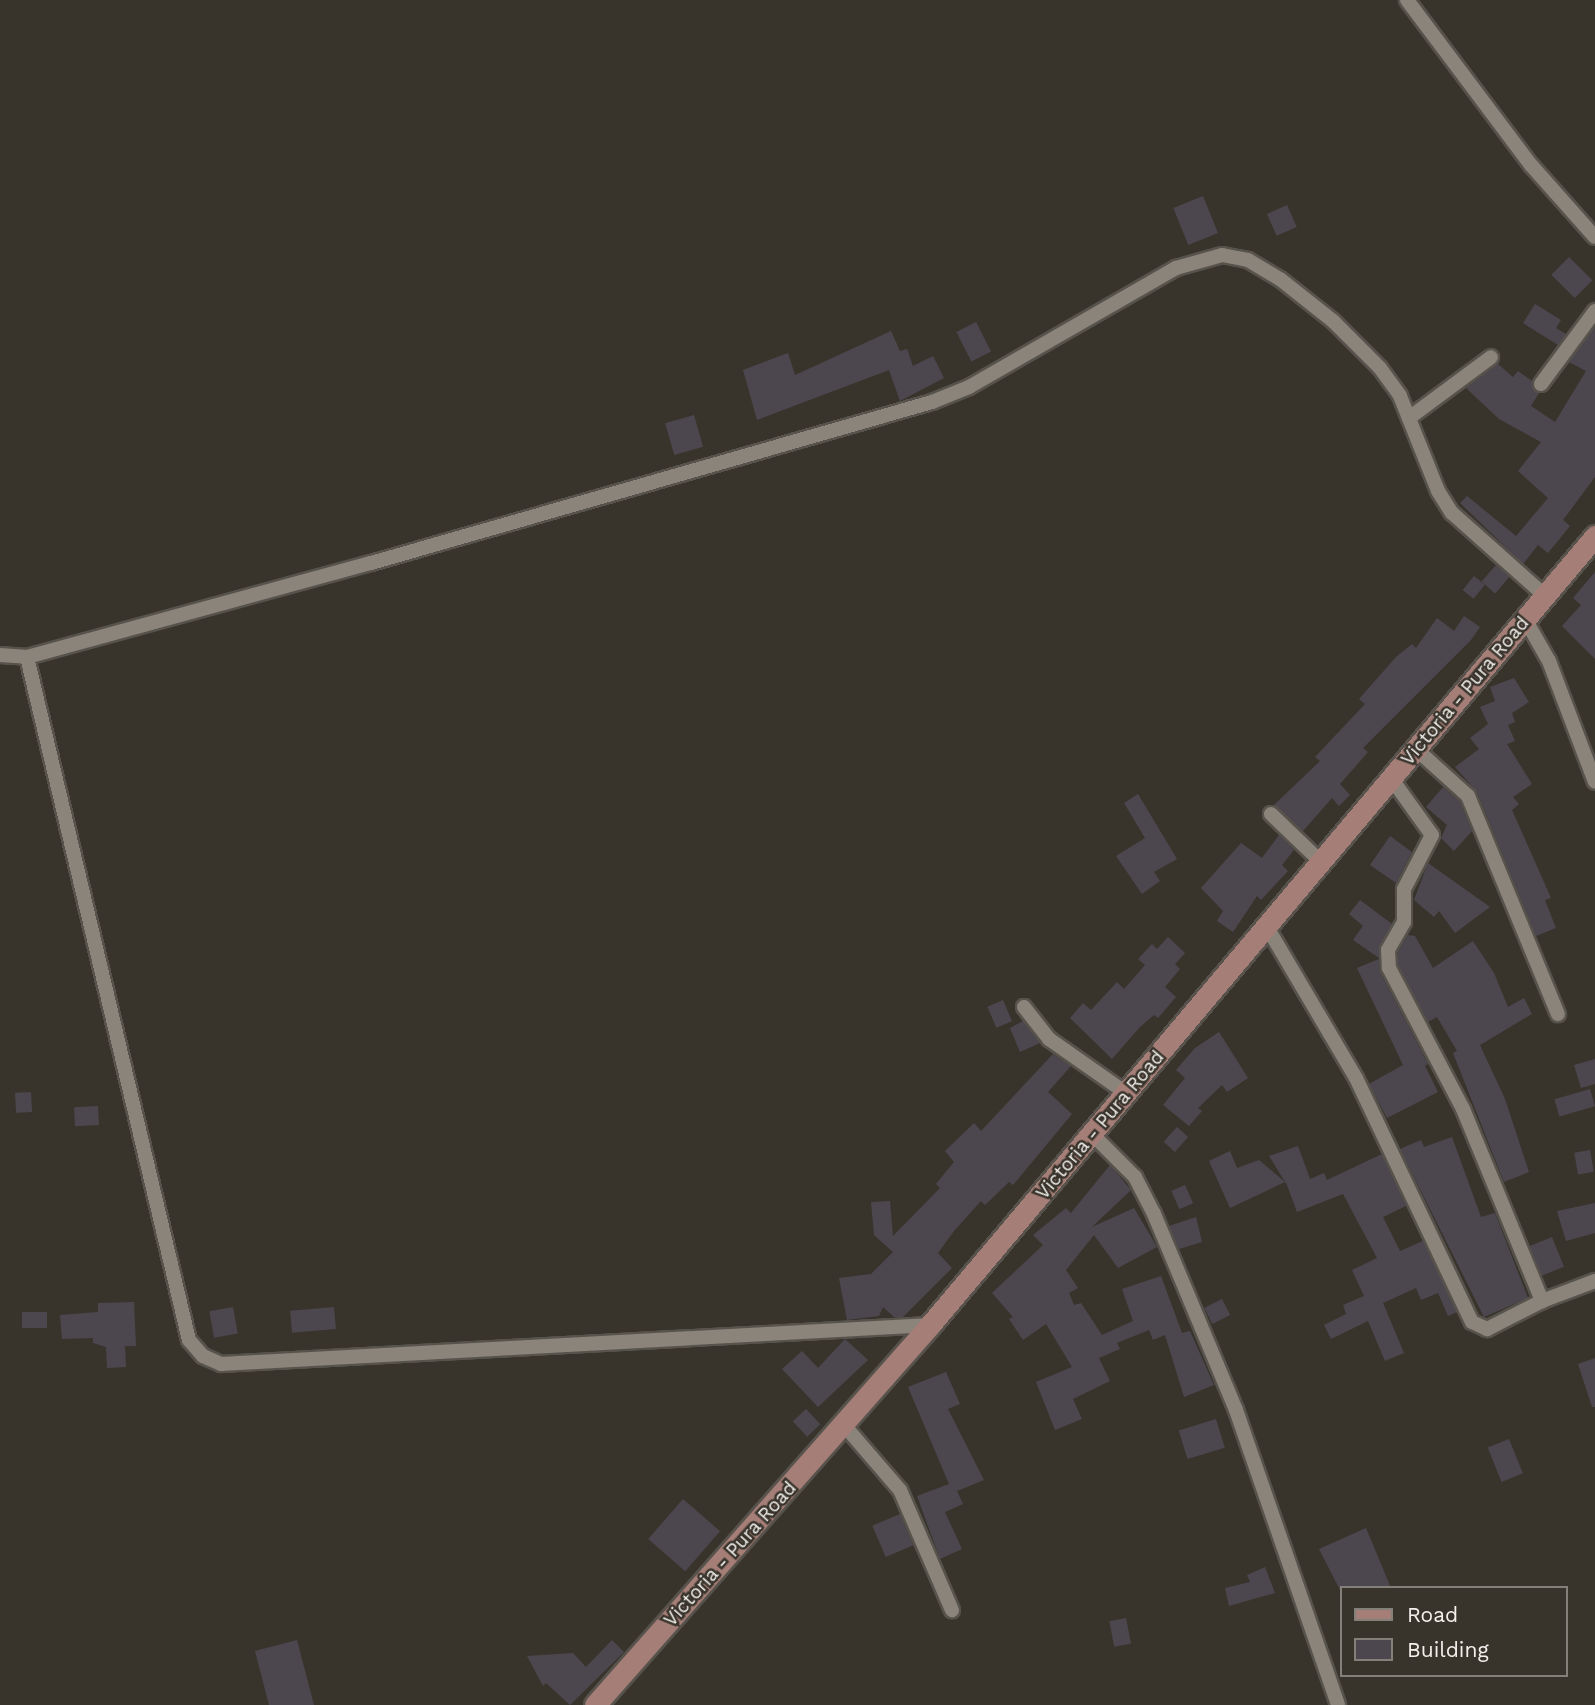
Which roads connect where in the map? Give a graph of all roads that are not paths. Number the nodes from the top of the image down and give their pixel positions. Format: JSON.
{"nodes":[{"id":1,"x":1407,"y":0,"type":"edge"},
{"id":2,"x":1595,"y":237,"type":"edge"},
{"id":3,"x":1595,"y":311,"type":"edge"},
{"id":4,"x":1491,"y":357,"type":"dead end"},
{"id":5,"x":1541,"y":384,"type":"dead end"},
{"id":6,"x":1409,"y":418,"type":"junction"},
{"id":7,"x":1595,"y":536,"type":"edge"},
{"id":8,"x":1545,"y":596,"type":"junction"},
{"id":9,"x":1525,"y":619,"type":"junction"},
{"id":10,"x":0,"y":655,"type":"edge"},
{"id":11,"x":27,"y":657,"type":"junction"},
{"id":12,"x":1416,"y":749,"type":"junction"},
{"id":13,"x":1391,"y":778,"type":"junction"},
{"id":14,"x":1595,"y":782,"type":"edge"},
{"id":15,"x":1271,"y":814,"type":"dead end"},
{"id":16,"x":1321,"y":862,"type":"junction"},
{"id":17,"x":1267,"y":927,"type":"junction"},
{"id":18,"x":1024,"y":1007,"type":"dead end"},
{"id":19,"x":1558,"y":1014,"type":"dead end"},
{"id":20,"x":1126,"y":1093,"type":"junction"},
{"id":21,"x":1092,"y":1134,"type":"junction"},
{"id":22,"x":1595,"y":1281,"type":"edge"},
{"id":23,"x":1542,"y":1301,"type":"junction"},
{"id":24,"x":930,"y":1325,"type":"junction"},
{"id":25,"x":844,"y":1425,"type":"junction"},
{"id":26,"x":951,"y":1610,"type":"dead end"},
{"id":27,"x":595,"y":1705,"type":"edge"},
{"id":28,"x":1338,"y":1705,"type":"edge"}],
"edges":[{"from":1,"to":2,"type":"street"},
{"from":3,"to":5,"type":"street"},
{"from":4,"to":6,"type":"street"},
{"from":6,"to":8,"type":"street"},
{"from":6,"to":11,"type":"street"},
{"from":7,"to":8,"type":"main road","name":"Victoria - Pura Road"},
{"from":8,"to":9,"type":"main road","name":"Victoria - Pura Road"},
{"from":9,"to":12,"type":"main road","name":"Victoria - Pura Road"},
{"from":9,"to":14,"type":"street"},
{"from":10,"to":11,"type":"street"},
{"from":11,"to":24,"type":"street"},
{"from":12,"to":13,"type":"main road","name":"Victoria - Pura Road"},
{"from":12,"to":19,"type":"street"},
{"from":13,"to":16,"type":"main road","name":"Victoria - Pura Road"},
{"from":13,"to":23,"type":"street"},
{"from":15,"to":16,"type":"street"},
{"from":16,"to":17,"type":"main road","name":"Victoria - Pura Road"},
{"from":17,"to":20,"type":"main road","name":"Victoria - Pura Road"},
{"from":17,"to":23,"type":"street"},
{"from":18,"to":20,"type":"street"},
{"from":20,"to":21,"type":"main road","name":"Victoria - Pura Road"},
{"from":21,"to":24,"type":"main road","name":"Victoria - Pura Road"},
{"from":21,"to":28,"type":"street"},
{"from":22,"to":23,"type":"street"},
{"from":24,"to":25,"type":"main road","name":"Victoria - Pura Road"},
{"from":25,"to":26,"type":"street"},
{"from":25,"to":27,"type":"main road","name":"Victoria - Pura Road"}]}
